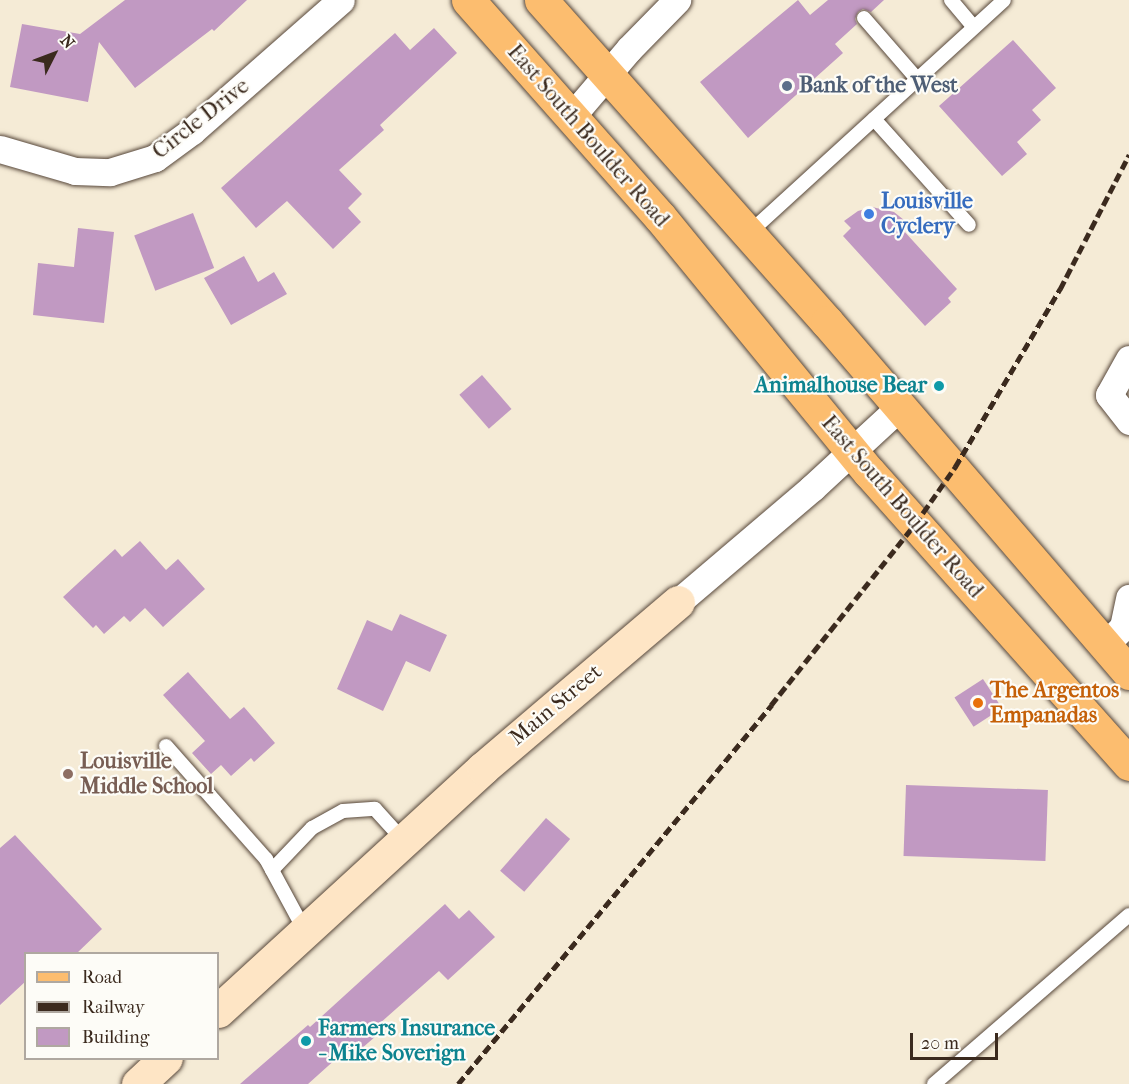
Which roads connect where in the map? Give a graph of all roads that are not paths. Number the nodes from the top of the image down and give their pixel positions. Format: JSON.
{"nodes":[{"id":1,"x":341,"y":0,"type":"edge"},
{"id":2,"x":468,"y":0,"type":"edge"},
{"id":3,"x":541,"y":0,"type":"edge"},
{"id":4,"x":676,"y":0,"type":"edge"},
{"id":5,"x":951,"y":0,"type":"edge"},
{"id":6,"x":1004,"y":0,"type":"edge"},
{"id":7,"x":864,"y":18,"type":"dead end"},
{"id":8,"x":974,"y":27,"type":"junction"},
{"id":9,"x":608,"y":75,"type":"junction"},
{"id":10,"x":917,"y":79,"type":"junction"},
{"id":11,"x":571,"y":117,"type":"junction"},
{"id":12,"x":874,"y":119,"type":"junction"},
{"id":13,"x":0,"y":149,"type":"edge"},
{"id":14,"x":969,"y":225,"type":"dead end"},
{"id":15,"x":748,"y":233,"type":"junction"},
{"id":16,"x":1129,"y":359,"type":"edge"},
{"id":17,"x":901,"y":406,"type":"junction"},
{"id":18,"x":1129,"y":421,"type":"edge"},
{"id":19,"x":853,"y":451,"type":"junction"},
{"id":20,"x":1129,"y":598,"type":"edge"},
{"id":21,"x":678,"y":602,"type":"joint"},
{"id":22,"x":1105,"y":645,"type":"junction"},
{"id":23,"x":1129,"y":673,"type":"edge"},
{"id":24,"x":166,"y":746,"type":"dead end"},
{"id":25,"x":1129,"y":765,"type":"edge"},
{"id":26,"x":403,"y":840,"type":"junction"},
{"id":27,"x":272,"y":870,"type":"junction"},
{"id":28,"x":1129,"y":915,"type":"edge"},
{"id":29,"x":305,"y":931,"type":"junction"},
{"id":30,"x":219,"y":1010,"type":"edge"},
{"id":31,"x":165,"y":1060,"type":"edge"},
{"id":32,"x":138,"y":1084,"type":"edge"},
{"id":33,"x":934,"y":1084,"type":"edge"}],
"edges":[{"from":1,"to":13,"type":"street","name":"Circle Drive"},
{"from":2,"to":11,"type":"main road","name":"East South Boulder Road"},
{"from":3,"to":9,"type":"main road"},
{"from":4,"to":9,"type":"street"},
{"from":5,"to":8,"type":"lane"},
{"from":6,"to":8,"type":"lane"},
{"from":7,"to":10,"type":"lane"},
{"from":8,"to":10,"type":"lane"},
{"from":9,"to":11,"type":"street"},
{"from":9,"to":15,"type":"main road"},
{"from":10,"to":12,"type":"lane"},
{"from":11,"to":19,"type":"main road","name":"East South Boulder Road"},
{"from":12,"to":14,"type":"lane"},
{"from":12,"to":15,"type":"lane"},
{"from":15,"to":17,"type":"main road"},
{"from":16,"to":18,"type":"street"},
{"from":17,"to":19,"type":"street","name":"Main Street"},
{"from":17,"to":22,"type":"main road"},
{"from":19,"to":21,"type":"street","name":"Main Street"},
{"from":19,"to":25,"type":"main road","name":"East South Boulder Road"},
{"from":20,"to":22,"type":"street"},
{"from":21,"to":26,"type":"street","name":"Main Street"},
{"from":22,"to":23,"type":"main road"},
{"from":24,"to":27,"type":"lane"},
{"from":26,"to":27,"type":"lane"},
{"from":26,"to":29,"type":"street","name":"Main Street"},
{"from":27,"to":29,"type":"lane"},
{"from":28,"to":33,"type":"lane"},
{"from":29,"to":30,"type":"street","name":"Main Street"},
{"from":31,"to":32,"type":"street"}]}
